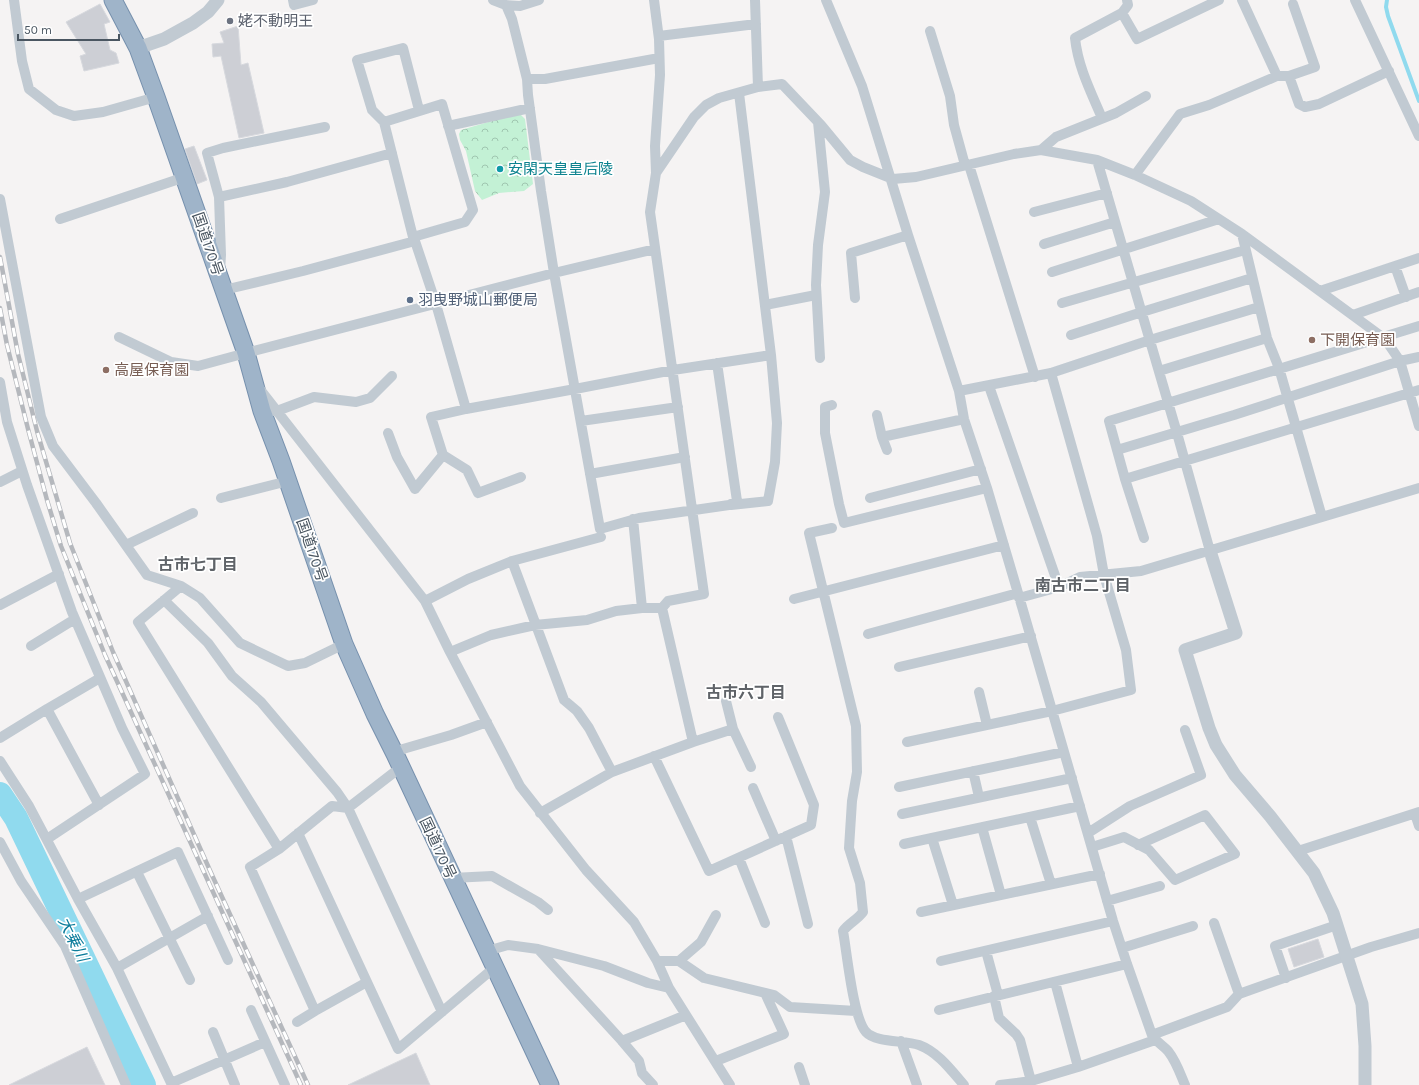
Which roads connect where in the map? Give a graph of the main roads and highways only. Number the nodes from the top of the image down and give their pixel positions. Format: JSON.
{"nodes":[{"id":1,"x":113,"y":0,"type":"edge"},
{"id":2,"x":550,"y":1085,"type":"edge"}],
"edges":[{"from":1,"to":2,"type":"highway","name":"国道170号"}]}
